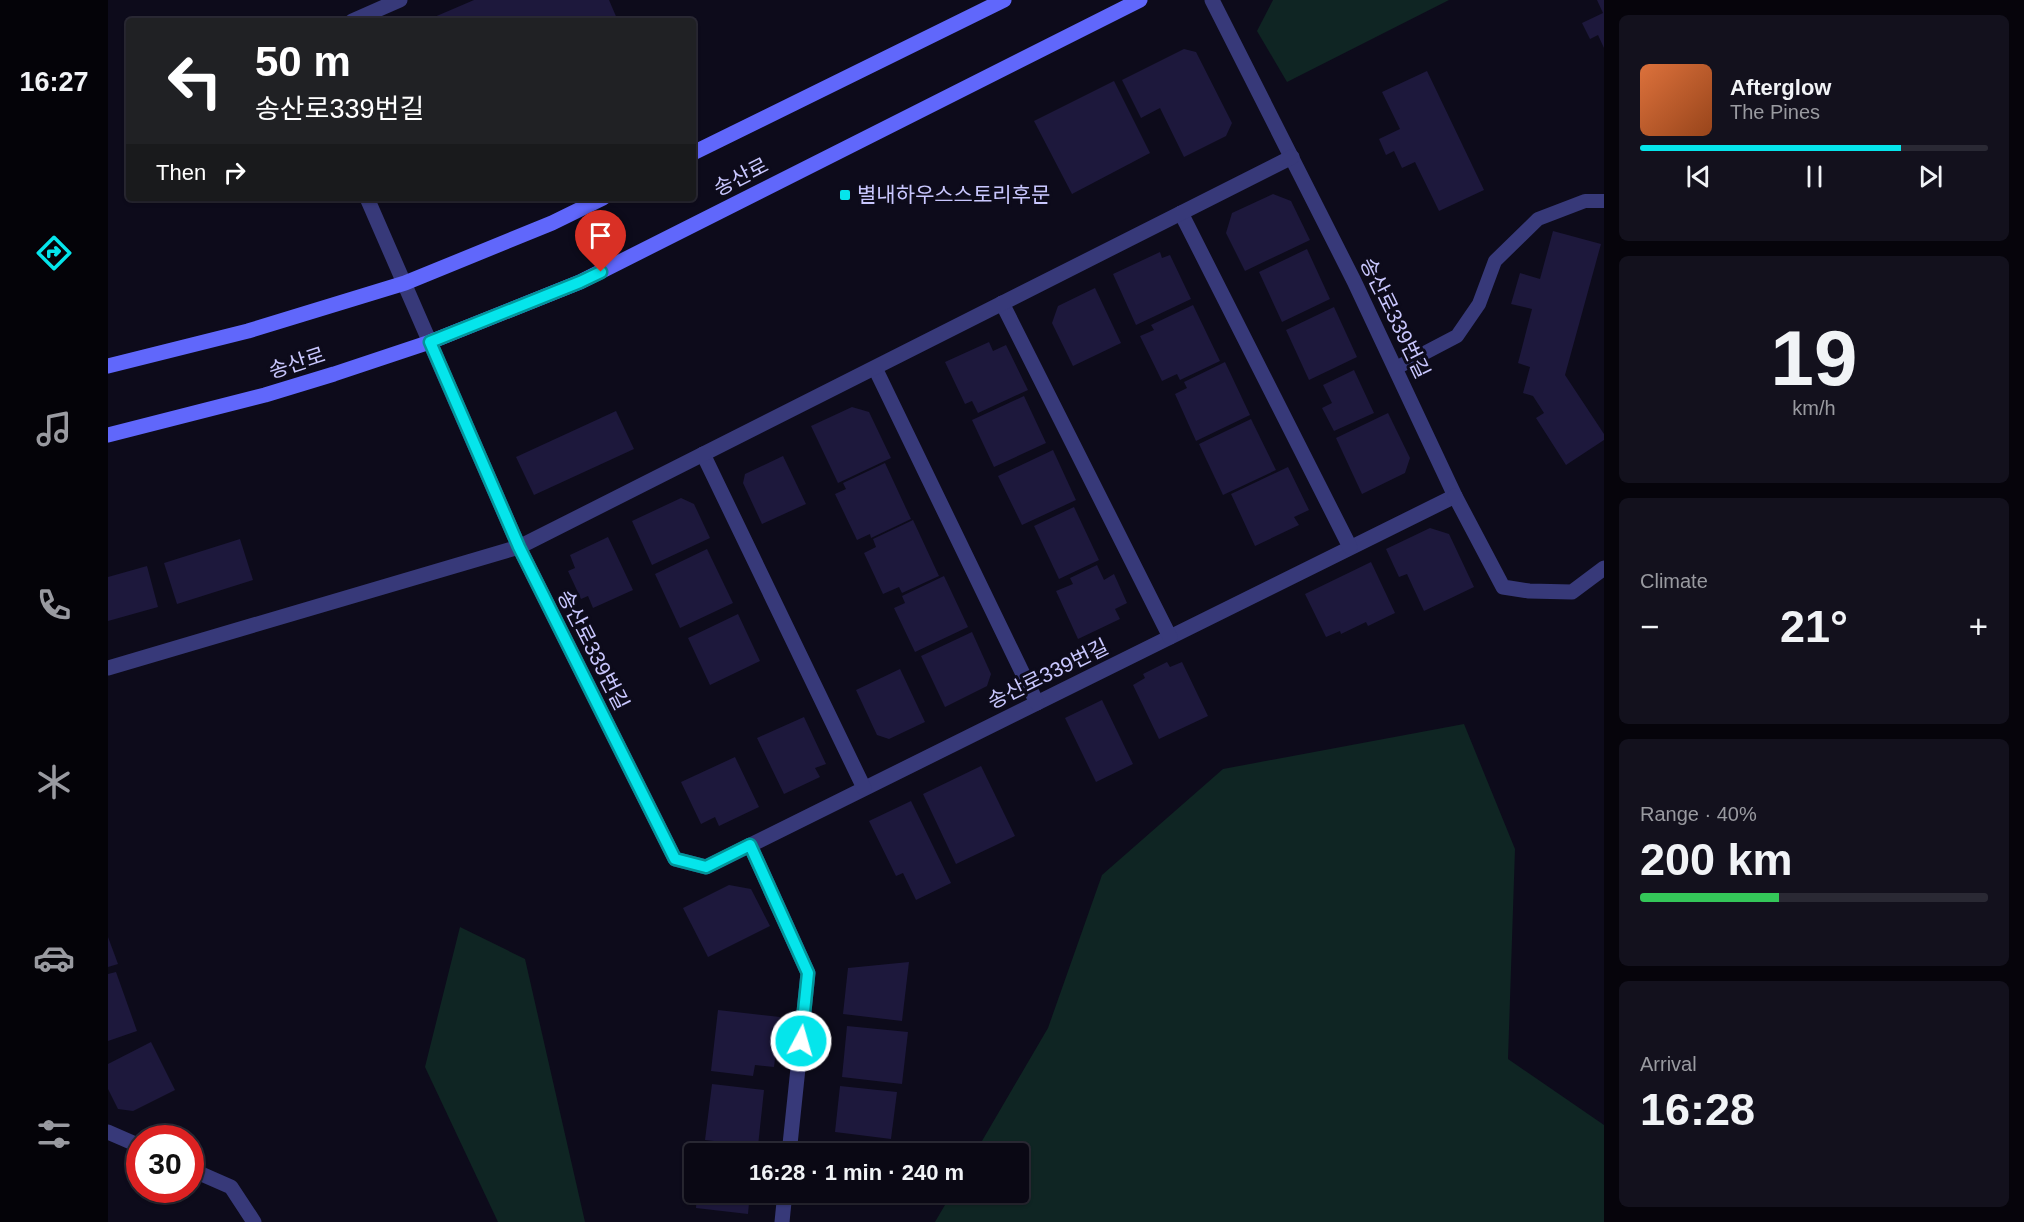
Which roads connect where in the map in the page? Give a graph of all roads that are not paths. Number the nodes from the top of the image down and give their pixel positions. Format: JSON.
{"nodes":[{"id":1,"x":400,"y":0,"type":"edge"},
{"id":2,"x":1004,"y":0,"type":"edge"},
{"id":3,"x":1140,"y":0,"type":"edge"},
{"id":4,"x":1212,"y":0,"type":"edge"},
{"id":5,"x":359,"y":18,"type":"edge"},
{"id":6,"x":696,"y":152,"type":"edge"},
{"id":7,"x":1292,"y":157,"type":"junction"},
{"id":8,"x":368,"y":201,"type":"edge"},
{"id":9,"x":597,"y":201,"type":"edge"},
{"id":10,"x":1604,"y":201,"type":"edge"},
{"id":11,"x":1181,"y":213,"type":"junction"},
{"id":12,"x":405,"y":283,"type":"junction"},
{"id":13,"x":1002,"y":303,"type":"junction"},
{"id":14,"x":430,"y":342,"type":"junction"},
{"id":15,"x":108,"y":366,"type":"edge"},
{"id":16,"x":875,"y":368,"type":"junction"},
{"id":17,"x":1396,"y":368,"type":"junction"},
{"id":18,"x":108,"y":435,"type":"edge"},
{"id":19,"x":703,"y":454,"type":"junction"},
{"id":20,"x":1455,"y":495,"type":"junction"},
{"id":21,"x":519,"y":547,"type":"junction"},
{"id":22,"x":1350,"y":547,"type":"junction"},
{"id":23,"x":1604,"y":568,"type":"edge"},
{"id":24,"x":1170,"y":637,"type":"junction"},
{"id":25,"x":108,"y":668,"type":"edge"},
{"id":26,"x":1037,"y":703,"type":"junction"},
{"id":27,"x":864,"y":788,"type":"junction"},
{"id":28,"x":750,"y":845,"type":"junction"},
{"id":29,"x":108,"y":1132,"type":"edge"},
{"id":30,"x":126,"y":1140,"type":"edge"},
{"id":31,"x":790,"y":1143,"type":"edge"},
{"id":32,"x":204,"y":1175,"type":"edge"},
{"id":33,"x":784,"y":1203,"type":"edge"},
{"id":34,"x":254,"y":1222,"type":"edge"},
{"id":35,"x":782,"y":1222,"type":"edge"}],
"edges":[{"from":1,"to":5,"type":"street"},
{"from":2,"to":6,"type":"street","name":"송산로"},
{"from":3,"to":14,"type":"street","name":"송산로"},
{"from":4,"to":7,"type":"street","name":"송산로339번길"},
{"from":7,"to":11,"type":"street"},
{"from":7,"to":17,"type":"street","name":"송산로339번길"},
{"from":8,"to":12,"type":"street","name":"송산로339번길"},
{"from":9,"to":12,"type":"street"},
{"from":10,"to":17,"type":"lane"},
{"from":11,"to":13,"type":"street"},
{"from":11,"to":22,"type":"street"},
{"from":12,"to":14,"type":"street","name":"송산로339번길"},
{"from":12,"to":15,"type":"street"},
{"from":13,"to":16,"type":"street"},
{"from":13,"to":24,"type":"street"},
{"from":14,"to":18,"type":"street","name":"송산로"},
{"from":14,"to":21,"type":"street","name":"송산로339번길"},
{"from":16,"to":19,"type":"street"},
{"from":16,"to":26,"type":"street"},
{"from":17,"to":20,"type":"street","name":"송산로339번길"},
{"from":19,"to":21,"type":"street"},
{"from":19,"to":27,"type":"street"},
{"from":20,"to":22,"type":"street","name":"송산로339번길"},
{"from":20,"to":23,"type":"street"},
{"from":21,"to":25,"type":"street"},
{"from":21,"to":28,"type":"street","name":"송산로339번길"},
{"from":22,"to":24,"type":"street","name":"송산로339번길"},
{"from":24,"to":26,"type":"street","name":"송산로339번길"},
{"from":26,"to":27,"type":"street","name":"송산로339번길"},
{"from":27,"to":28,"type":"street","name":"송산로339번길"},
{"from":28,"to":31,"type":"street"},
{"from":29,"to":30,"type":"street"},
{"from":32,"to":34,"type":"street"},
{"from":33,"to":35,"type":"street"}]}
